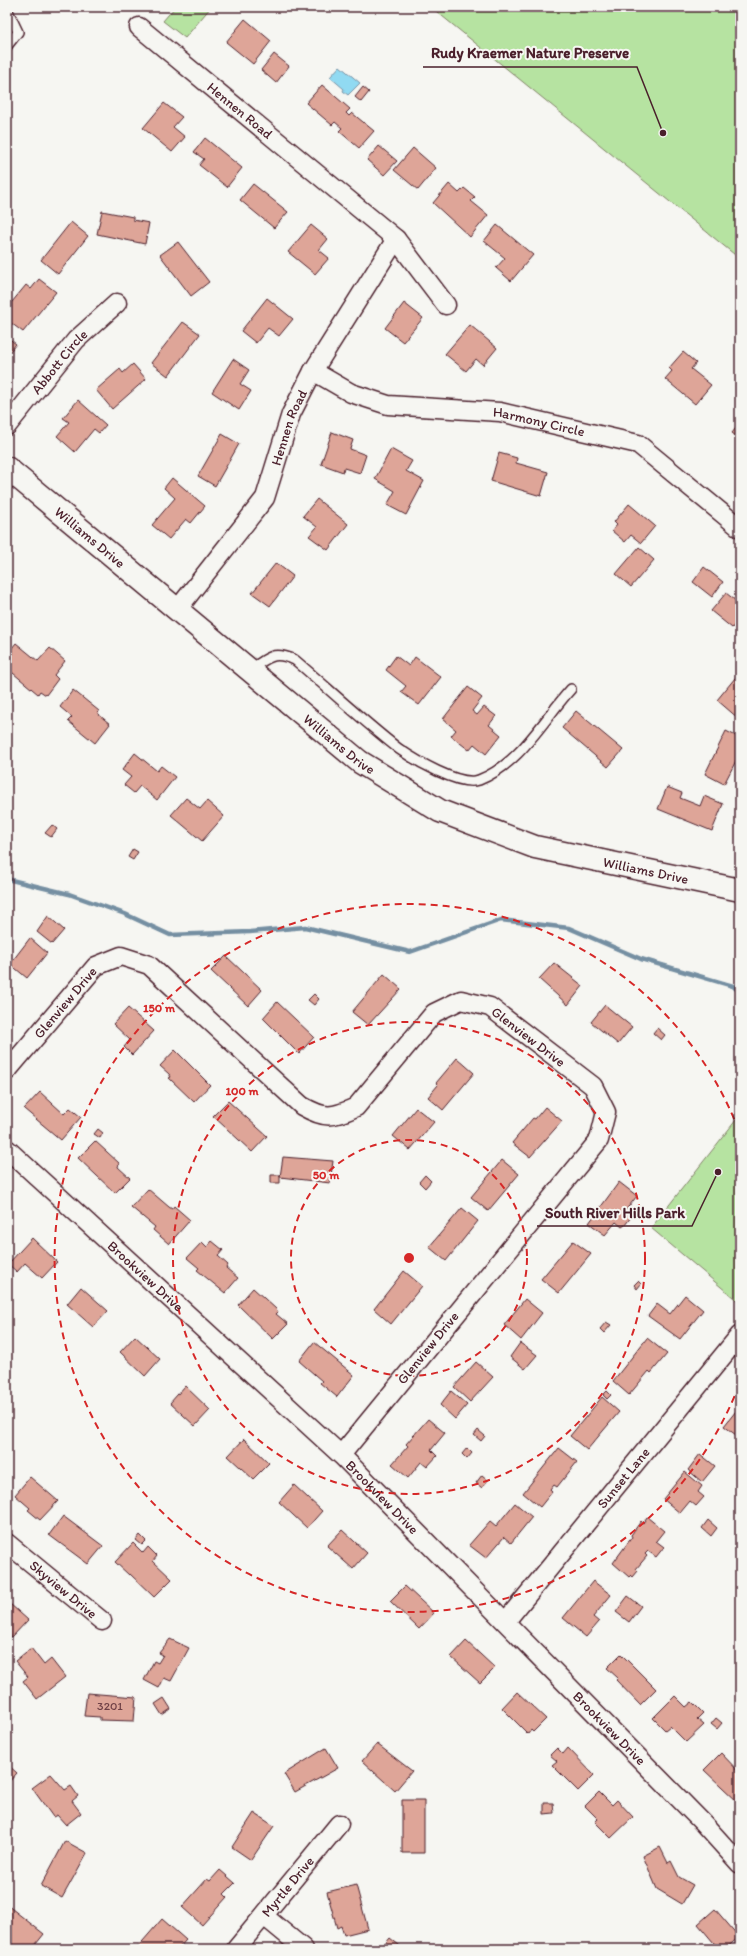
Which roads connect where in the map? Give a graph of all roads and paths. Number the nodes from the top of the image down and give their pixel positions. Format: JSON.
{"nodes":[{"id":1,"x":7,"y":9,"type":"edge"},
{"id":2,"x":139,"y":27,"type":"dead end"},
{"id":3,"x":7,"y":46,"type":"edge"},
{"id":4,"x":396,"y":239,"type":"junction"},
{"id":5,"x":117,"y":303,"type":"dead end"},
{"id":6,"x":446,"y":305,"type":"dead end"},
{"id":7,"x":313,"y":371,"type":"junction"},
{"id":8,"x":7,"y":426,"type":"edge"},
{"id":9,"x":7,"y":468,"type":"edge"},
{"id":10,"x":740,"y":528,"type":"edge"},
{"id":11,"x":177,"y":610,"type":"junction"},
{"id":12,"x":249,"y":670,"type":"junction"},
{"id":13,"x":571,"y":689,"type":"dead end"},
{"id":14,"x":740,"y":890,"type":"edge"},
{"id":15,"x":7,"y":1071,"type":"edge"},
{"id":16,"x":7,"y":1149,"type":"edge"},
{"id":17,"x":740,"y":1335,"type":"edge"},
{"id":18,"x":341,"y":1455,"type":"junction"},
{"id":19,"x":7,"y":1543,"type":"edge"},
{"id":20,"x":102,"y":1620,"type":"dead end"},
{"id":21,"x":506,"y":1621,"type":"junction"},
{"id":22,"x":339,"y":1824,"type":"dead end"},
{"id":23,"x":740,"y":1864,"type":"edge"},
{"id":24,"x":264,"y":1916,"type":"junction"},
{"id":25,"x":236,"y":1949,"type":"edge"},
{"id":26,"x":304,"y":1949,"type":"edge"}],
"edges":[{"from":1,"to":3,"type":"lane"},
{"from":2,"to":4,"type":"street","name":"Hennen Road"},
{"from":4,"to":6,"type":"street","name":"Hennen Road"},
{"from":4,"to":7,"type":"street","name":"Hennen Road"},
{"from":5,"to":8,"type":"street","name":"Abbott Circle"},
{"from":7,"to":10,"type":"street","name":"Harmony Circle"},
{"from":7,"to":11,"type":"street","name":"Hennen Road"},
{"from":9,"to":11,"type":"main road","name":"Williams Drive"},
{"from":11,"to":12,"type":"main road","name":"Williams Drive"},
{"from":12,"to":13,"type":"lane"},
{"from":12,"to":14,"type":"main road","name":"Williams Drive"},
{"from":15,"to":18,"type":"street","name":"Glenview Drive"},
{"from":16,"to":18,"type":"street","name":"Brookview Drive"},
{"from":17,"to":21,"type":"street","name":"Sunset Lane"},
{"from":18,"to":21,"type":"street","name":"Brookview Drive"},
{"from":19,"to":20,"type":"street","name":"Skyview Drive"},
{"from":21,"to":23,"type":"street","name":"Brookview Drive"},
{"from":22,"to":24,"type":"street","name":"Myrtle Drive"},
{"from":24,"to":25,"type":"street","name":"Myrtle Drive"},
{"from":24,"to":26,"type":"street"}]}
